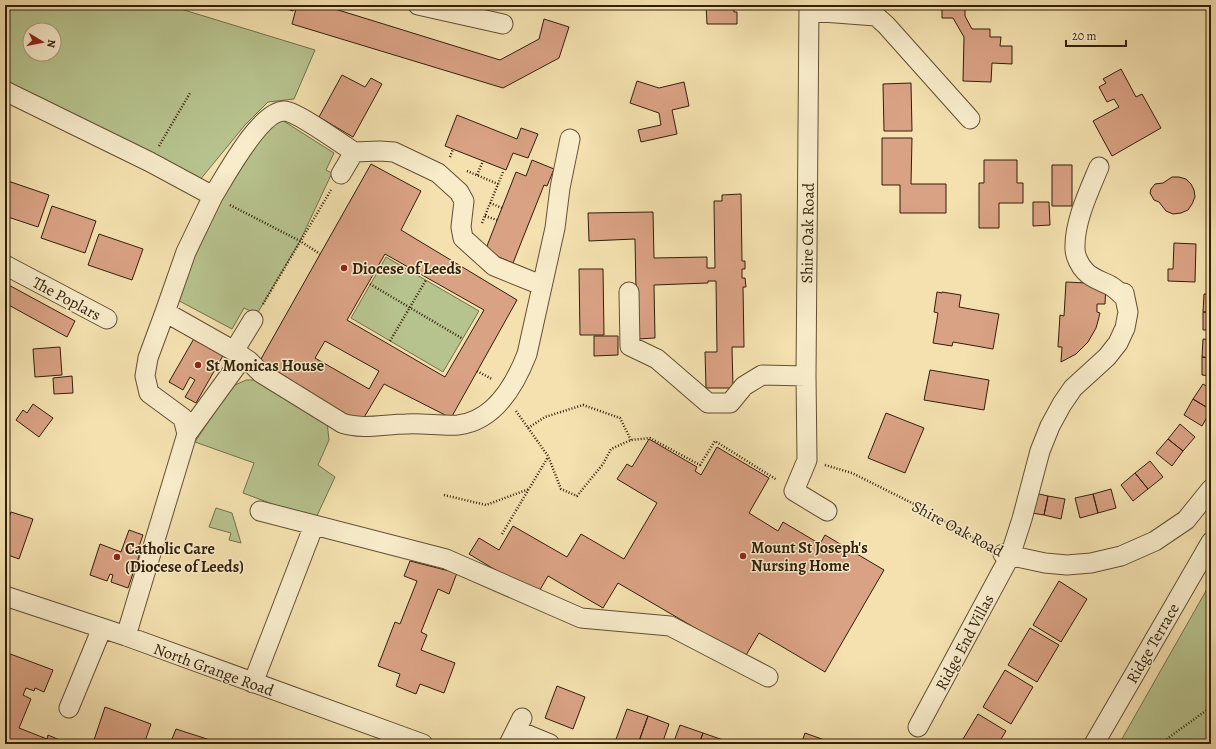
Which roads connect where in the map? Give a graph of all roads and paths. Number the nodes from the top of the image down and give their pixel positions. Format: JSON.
{"nodes":[{"id":1,"x":418,"y":5,"type":"edge"},
{"id":2,"x":809,"y":8,"type":"edge"},
{"id":3,"x":503,"y":24,"type":"dead end"},
{"id":4,"x":5,"y":91,"type":"edge"},
{"id":5,"x":190,"y":93,"type":"dead end"},
{"id":6,"x":970,"y":119,"type":"dead end"},
{"id":7,"x":570,"y":138,"type":"dead end"},
{"id":8,"x":354,"y":152,"type":"junction"},
{"id":9,"x":483,"y":161,"type":"dead end"},
{"id":10,"x":150,"y":162,"type":"junction"},
{"id":11,"x":1099,"y":167,"type":"dead end"},
{"id":12,"x":503,"y":172,"type":"dead end"},
{"id":13,"x":341,"y":174,"type":"joint"},
{"id":14,"x":477,"y":175,"type":"dead end"},
{"id":15,"x":213,"y":196,"type":"junction"},
{"id":16,"x":490,"y":203,"type":"junction"},
{"id":17,"x":502,"y":208,"type":"dead end"},
{"id":18,"x":485,"y":216,"type":"junction"},
{"id":19,"x":497,"y":220,"type":"dead end"},
{"id":20,"x":300,"y":241,"type":"junction"},
{"id":21,"x":472,"y":247,"type":"junction"},
{"id":22,"x":320,"y":254,"type":"dead end"},
{"id":23,"x":5,"y":265,"type":"edge"},
{"id":24,"x":426,"y":280,"type":"dead end"},
{"id":25,"x":370,"y":284,"type":"dead end"},
{"id":26,"x":541,"y":285,"type":"junction"},
{"id":27,"x":629,"y":292,"type":"dead end"},
{"id":28,"x":410,"y":308,"type":"junction"},
{"id":29,"x":165,"y":312,"type":"junction"},
{"id":30,"x":107,"y":319,"type":"dead end"},
{"id":31,"x":253,"y":320,"type":"joint"},
{"id":32,"x":463,"y":339,"type":"dead end"},
{"id":33,"x":390,"y":341,"type":"dead end"},
{"id":34,"x":238,"y":354,"type":"junction"},
{"id":35,"x":806,"y":376,"type":"junction"},
{"id":36,"x":505,"y":396,"type":"junction"},
{"id":37,"x":528,"y":428,"type":"junction"},
{"id":38,"x":187,"y":434,"type":"junction"},
{"id":39,"x":631,"y":440,"type":"junction"},
{"id":40,"x":548,"y":456,"type":"junction"},
{"id":41,"x":807,"y":460,"type":"junction"},
{"id":42,"x":529,"y":488,"type":"junction"},
{"id":43,"x":1211,"y":489,"type":"edge"},
{"id":44,"x":794,"y":490,"type":"junction"},
{"id":45,"x":444,"y":495,"type":"dead end"},
{"id":46,"x":260,"y":511,"type":"dead end"},
{"id":47,"x":827,"y":511,"type":"dead end"},
{"id":48,"x":314,"y":525,"type":"junction"},
{"id":49,"x":502,"y":534,"type":"dead end"},
{"id":50,"x":1211,"y":542,"type":"edge"},
{"id":51,"x":1006,"y":555,"type":"junction"},
{"id":52,"x":5,"y":596,"type":"edge"},
{"id":53,"x":102,"y":628,"type":"junction"},
{"id":54,"x":126,"y":636,"type":"junction"},
{"id":55,"x":768,"y":677,"type":"dead end"},
{"id":56,"x":253,"y":683,"type":"junction"},
{"id":57,"x":1211,"y":707,"type":"edge"},
{"id":58,"x":69,"y":708,"type":"dead end"},
{"id":59,"x":918,"y":727,"type":"dead end"},
{"id":60,"x":516,"y":731,"type":"edge"},
{"id":61,"x":423,"y":744,"type":"edge"},
{"id":62,"x":550,"y":744,"type":"edge"},
{"id":63,"x":1094,"y":744,"type":"edge"},
{"id":64,"x":1163,"y":744,"type":"edge"}],
"edges":[{"from":1,"to":3,"type":"street"},
{"from":2,"to":6,"type":"street"},
{"from":2,"to":35,"type":"street","name":"Shire Oak Road"},
{"from":4,"to":10,"type":"street"},
{"from":5,"to":10,"type":"path"},
{"from":7,"to":26,"type":"street"},
{"from":8,"to":13,"type":"street"},
{"from":8,"to":15,"type":"street"},
{"from":8,"to":21,"type":"street"},
{"from":9,"to":14,"type":"path"},
{"from":10,"to":15,"type":"street"},
{"from":11,"to":51,"type":"street","name":"Ridge End Villas"},
{"from":12,"to":16,"type":"path"},
{"from":13,"to":20,"type":"path"},
{"from":15,"to":20,"type":"path"},
{"from":15,"to":29,"type":"street"},
{"from":16,"to":17,"type":"path"},
{"from":16,"to":18,"type":"path"},
{"from":18,"to":19,"type":"path"},
{"from":18,"to":21,"type":"path"},
{"from":20,"to":22,"type":"path"},
{"from":20,"to":31,"type":"path"},
{"from":21,"to":26,"type":"street"},
{"from":23,"to":30,"type":"street","name":"The Poplars"},
{"from":24,"to":28,"type":"path"},
{"from":25,"to":28,"type":"path"},
{"from":26,"to":36,"type":"street"},
{"from":27,"to":35,"type":"street"},
{"from":28,"to":32,"type":"path"},
{"from":28,"to":33,"type":"path"},
{"from":29,"to":34,"type":"street"},
{"from":29,"to":38,"type":"street"},
{"from":31,"to":34,"type":"street"},
{"from":34,"to":36,"type":"street"},
{"from":34,"to":38,"type":"street"},
{"from":35,"to":41,"type":"street","name":"Shire Oak Road"},
{"from":36,"to":37,"type":"path"},
{"from":37,"to":39,"type":"path"},
{"from":37,"to":40,"type":"path"},
{"from":38,"to":54,"type":"street"},
{"from":39,"to":40,"type":"path"},
{"from":39,"to":44,"type":"path"},
{"from":40,"to":42,"type":"path"},
{"from":41,"to":44,"type":"street","name":"Shire Oak Road"},
{"from":41,"to":51,"type":"path","name":"Shire Oak Road"},
{"from":42,"to":45,"type":"path"},
{"from":42,"to":49,"type":"path"},
{"from":43,"to":51,"type":"street","name":"Shire Oak Road"},
{"from":44,"to":47,"type":"street"},
{"from":46,"to":48,"type":"street"},
{"from":48,"to":55,"type":"street"},
{"from":48,"to":56,"type":"street"},
{"from":50,"to":63,"type":"street","name":"Ridge Terrace"},
{"from":51,"to":59,"type":"street","name":"Ridge End Villas"},
{"from":52,"to":53,"type":"street","name":"North Grange Road"},
{"from":53,"to":54,"type":"street","name":"North Grange Road"},
{"from":53,"to":58,"type":"street"},
{"from":54,"to":56,"type":"street","name":"North Grange Road"},
{"from":56,"to":61,"type":"street","name":"North Grange Road"},
{"from":57,"to":64,"type":"path"},
{"from":60,"to":62,"type":"street"}]}
